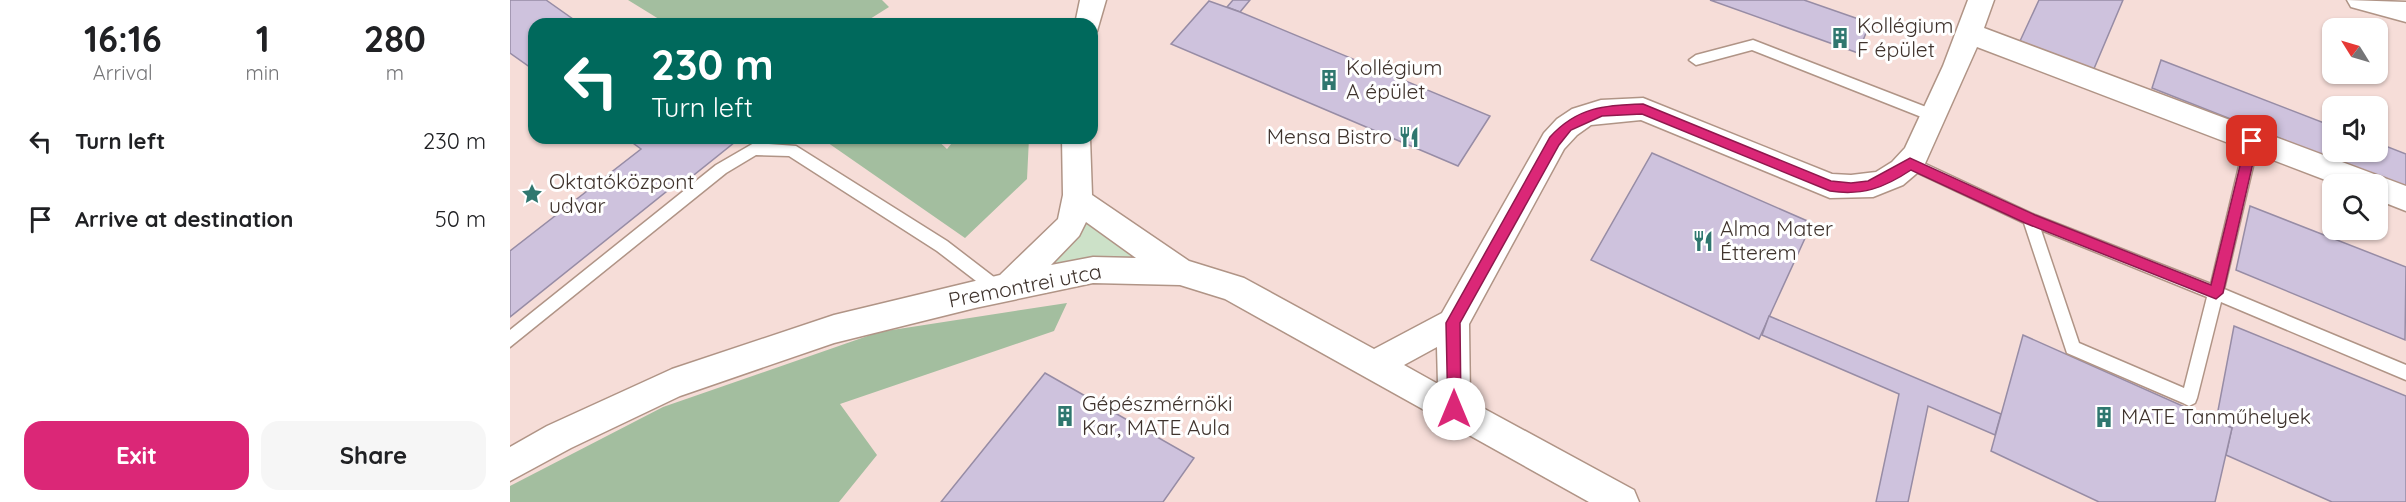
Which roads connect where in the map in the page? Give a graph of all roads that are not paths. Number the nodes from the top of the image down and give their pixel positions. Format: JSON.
{"nodes":[{"id":1,"x":1093,"y":0,"type":"edge"},
{"id":2,"x":1982,"y":0,"type":"edge"},
{"id":3,"x":2360,"y":0,"type":"edge"},
{"id":4,"x":2406,"y":12,"type":"edge"},
{"id":5,"x":1089,"y":18,"type":"edge"},
{"id":6,"x":1971,"y":34,"type":"junction"},
{"id":7,"x":1696,"y":60,"type":"dead end"},
{"id":8,"x":1934,"y":116,"type":"junction"},
{"id":9,"x":2252,"y":141,"type":"junction"},
{"id":10,"x":1076,"y":144,"type":"edge"},
{"id":11,"x":1910,"y":164,"type":"junction"},
{"id":12,"x":2340,"y":174,"type":"edge"},
{"id":13,"x":2388,"y":192,"type":"edge"},
{"id":14,"x":2406,"y":199,"type":"edge"},
{"id":15,"x":1078,"y":201,"type":"junction"},
{"id":16,"x":2030,"y":219,"type":"junction"},
{"id":17,"x":1180,"y":272,"type":"junction"},
{"id":18,"x":1004,"y":288,"type":"junction"},
{"id":19,"x":2216,"y":293,"type":"junction"},
{"id":20,"x":1453,"y":323,"type":"junction"},
{"id":21,"x":510,"y":340,"type":"edge"},
{"id":22,"x":1374,"y":365,"type":"junction"},
{"id":23,"x":2406,"y":373,"type":"edge"},
{"id":24,"x":1454,"y":409,"type":"junction"},
{"id":25,"x":510,"y":465,"type":"edge"},
{"id":26,"x":1622,"y":502,"type":"edge"}],
"edges":[{"from":1,"to":5,"type":"street"},
{"from":2,"to":6,"type":"street"},
{"from":3,"to":4,"type":"street"},
{"from":6,"to":8,"type":"street"},
{"from":6,"to":9,"type":"street"},
{"from":7,"to":8,"type":"lane"},
{"from":8,"to":11,"type":"street"},
{"from":9,"to":12,"type":"street"},
{"from":9,"to":19,"type":"lane"},
{"from":10,"to":15,"type":"street"},
{"from":11,"to":16,"type":"lane"},
{"from":11,"to":20,"type":"street"},
{"from":13,"to":14,"type":"street"},
{"from":15,"to":17,"type":"street"},
{"from":15,"to":18,"type":"street"},
{"from":16,"to":19,"type":"lane"},
{"from":16,"to":19,"type":"lane"},
{"from":17,"to":18,"type":"street","name":"Premontrei utca"},
{"from":17,"to":22,"type":"street","name":"Premontrei utca"},
{"from":18,"to":21,"type":"lane"},
{"from":18,"to":25,"type":"street","name":"Premontrei utca"},
{"from":19,"to":23,"type":"lane"},
{"from":20,"to":22,"type":"street"},
{"from":20,"to":24,"type":"street"},
{"from":22,"to":24,"type":"street","name":"Premontrei utca"},
{"from":24,"to":26,"type":"street","name":"Premontrei utca"}]}
